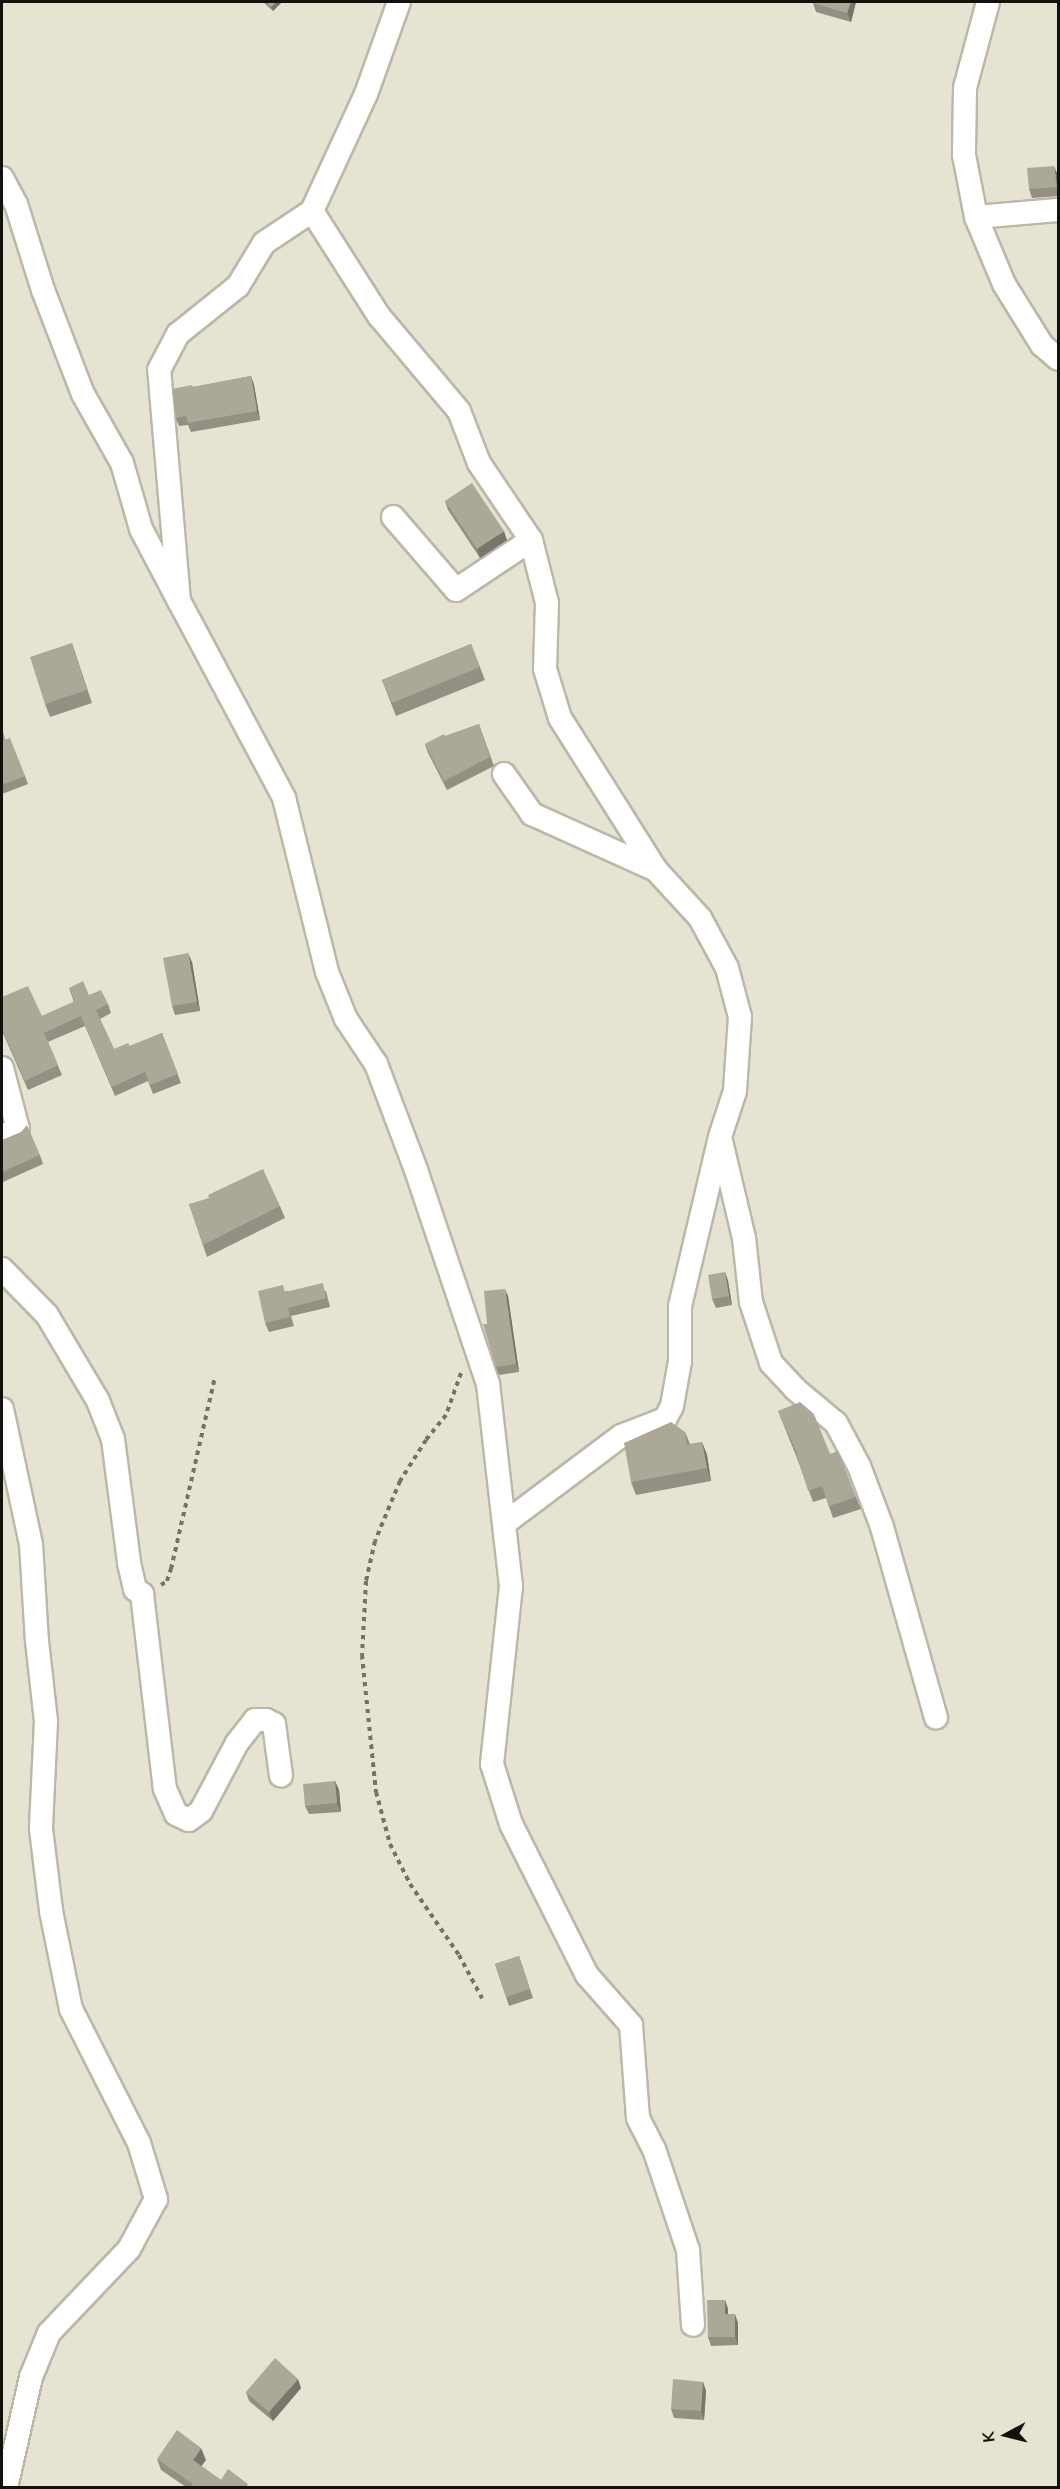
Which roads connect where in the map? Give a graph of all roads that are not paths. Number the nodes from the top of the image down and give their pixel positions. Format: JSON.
{"nodes":[{"id":1,"x":399,"y":2,"type":"edge"},
{"id":2,"x":988,"y":2,"type":"edge"},
{"id":3,"x":2,"y":178,"type":"edge"},
{"id":4,"x":1059,"y":210,"type":"edge"},
{"id":5,"x":312,"y":211,"type":"junction"},
{"id":6,"x":976,"y":218,"type":"junction"},
{"id":7,"x":1059,"y":359,"type":"edge"},
{"id":8,"x":393,"y":517,"type":"dead end"},
{"id":9,"x":531,"y":540,"type":"junction"},
{"id":10,"x":179,"y":601,"type":"junction"},
{"id":11,"x":504,"y":774,"type":"dead end"},
{"id":12,"x":656,"y":870,"type":"junction"},
{"id":13,"x":2,"y":1068,"type":"edge"},
{"id":14,"x":2,"y":1136,"type":"edge"},
{"id":15,"x":720,"y":1137,"type":"junction"},
{"id":16,"x":2,"y":1269,"type":"edge"},
{"id":17,"x":2,"y":1409,"type":"edge"},
{"id":18,"x":505,"y":1523,"type":"junction"},
{"id":19,"x":936,"y":1718,"type":"dead end"},
{"id":20,"x":280,"y":1776,"type":"dead end"},
{"id":21,"x":693,"y":2325,"type":"dead end"},
{"id":22,"x":6,"y":2487,"type":"edge"}],
"edges":[{"from":1,"to":5,"type":"street"},
{"from":2,"to":6,"type":"street"},
{"from":3,"to":10,"type":"street"},
{"from":4,"to":6,"type":"street"},
{"from":5,"to":9,"type":"street"},
{"from":5,"to":10,"type":"street"},
{"from":6,"to":7,"type":"street"},
{"from":8,"to":9,"type":"street"},
{"from":9,"to":12,"type":"street"},
{"from":10,"to":18,"type":"street"},
{"from":11,"to":12,"type":"street"},
{"from":12,"to":15,"type":"street"},
{"from":13,"to":14,"type":"street"},
{"from":15,"to":18,"type":"street"},
{"from":15,"to":19,"type":"street"},
{"from":16,"to":20,"type":"street"},
{"from":17,"to":22,"type":"street"},
{"from":18,"to":21,"type":"street"}]}
